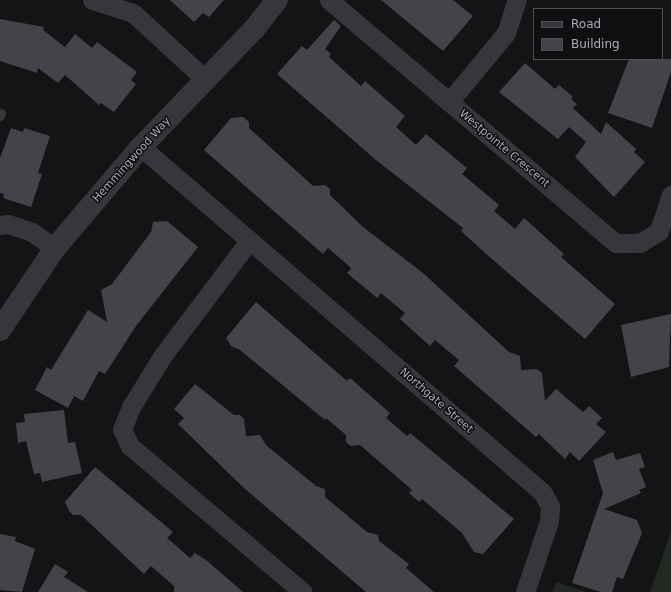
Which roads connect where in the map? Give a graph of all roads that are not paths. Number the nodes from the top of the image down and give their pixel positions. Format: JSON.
{"nodes":[{"id":1,"x":92,"y":0,"type":"edge"},
{"id":2,"x":277,"y":0,"type":"edge"},
{"id":3,"x":329,"y":0,"type":"edge"},
{"id":4,"x":517,"y":0,"type":"edge"},
{"id":5,"x":206,"y":80,"type":"junction"},
{"id":6,"x":449,"y":102,"type":"junction"},
{"id":7,"x":141,"y":147,"type":"junction"},
{"id":8,"x":671,"y":195,"type":"edge"},
{"id":9,"x":0,"y":225,"type":"edge"},
{"id":10,"x":249,"y":241,"type":"junction"},
{"id":11,"x":56,"y":248,"type":"junction"},
{"id":12,"x":0,"y":330,"type":"edge"},
{"id":13,"x":303,"y":592,"type":"edge"},
{"id":14,"x":525,"y":592,"type":"edge"}],
"edges":[{"from":1,"to":5,"type":"street"},
{"from":2,"to":5,"type":"street","name":"Hemmingwood Way"},
{"from":3,"to":6,"type":"street","name":"Westpointe Crescent"},
{"from":4,"to":6,"type":"street"},
{"from":5,"to":7,"type":"street","name":"Hemmingwood Way"},
{"from":6,"to":8,"type":"street","name":"Westpointe Crescent"},
{"from":7,"to":10,"type":"street","name":"Northgate Street"},
{"from":7,"to":11,"type":"street","name":"Hemmingwood Way"},
{"from":9,"to":11,"type":"street"},
{"from":10,"to":13,"type":"street"},
{"from":10,"to":14,"type":"street","name":"Northgate Street"},
{"from":11,"to":12,"type":"street","name":"Hemmingwood Way"}]}
